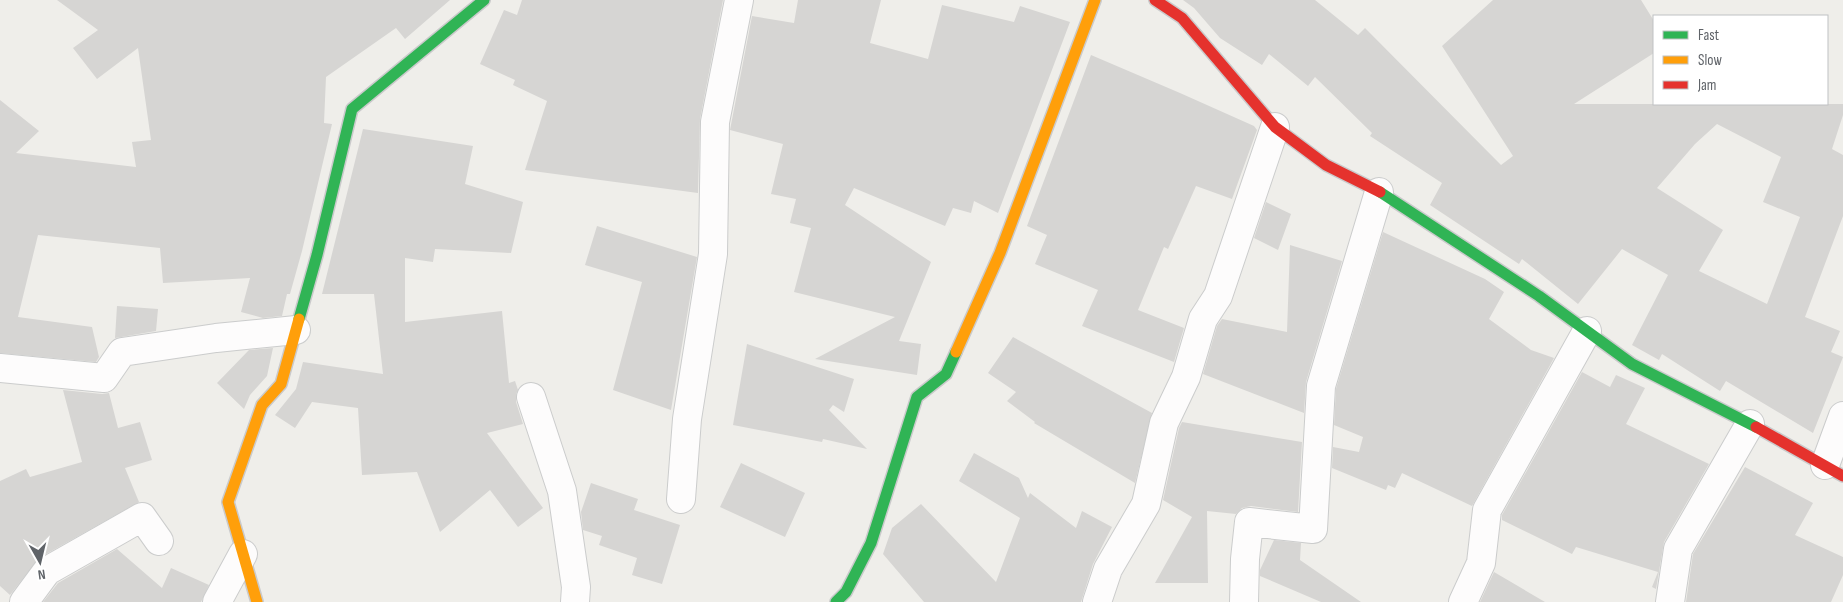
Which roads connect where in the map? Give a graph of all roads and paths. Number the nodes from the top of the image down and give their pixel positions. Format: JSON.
{"nodes":[{"id":1,"x":484,"y":0,"type":"edge"},
{"id":2,"x":739,"y":0,"type":"edge"},
{"id":3,"x":1095,"y":0,"type":"edge"},
{"id":4,"x":1155,"y":0,"type":"edge"},
{"id":5,"x":1275,"y":126,"type":"junction"},
{"id":6,"x":1379,"y":192,"type":"junction"},
{"id":7,"x":296,"y":330,"type":"junction"},
{"id":8,"x":1587,"y":331,"type":"junction"},
{"id":9,"x":0,"y":368,"type":"edge"},
{"id":10,"x":531,"y":396,"type":"dead end"},
{"id":11,"x":1843,"y":416,"type":"edge"},
{"id":12,"x":1750,"y":424,"type":"junction"},
{"id":13,"x":1834,"y":470,"type":"edge"},
{"id":14,"x":681,"y":499,"type":"dead end"},
{"id":15,"x":159,"y":541,"type":"dead end"},
{"id":16,"x":243,"y":554,"type":"junction"},
{"id":17,"x":24,"y":602,"type":"edge"},
{"id":18,"x":217,"y":602,"type":"edge"},
{"id":19,"x":257,"y":602,"type":"edge"},
{"id":20,"x":575,"y":602,"type":"edge"},
{"id":21,"x":836,"y":602,"type":"edge"},
{"id":22,"x":1097,"y":602,"type":"edge"},
{"id":23,"x":1244,"y":602,"type":"edge"},
{"id":24,"x":1463,"y":602,"type":"edge"},
{"id":25,"x":1670,"y":602,"type":"edge"}],
"edges":[{"from":1,"to":7,"type":"street"},
{"from":2,"to":14,"type":"street"},
{"from":3,"to":21,"type":"street"},
{"from":4,"to":5,"type":"street"},
{"from":5,"to":6,"type":"street"},
{"from":5,"to":22,"type":"street"},
{"from":6,"to":8,"type":"street"},
{"from":6,"to":23,"type":"street"},
{"from":7,"to":9,"type":"street"},
{"from":7,"to":16,"type":"street"},
{"from":8,"to":12,"type":"street"},
{"from":8,"to":24,"type":"street"},
{"from":10,"to":20,"type":"street"},
{"from":11,"to":13,"type":"street"},
{"from":12,"to":13,"type":"street"},
{"from":12,"to":25,"type":"street"},
{"from":15,"to":17,"type":"street"},
{"from":16,"to":18,"type":"street"},
{"from":16,"to":19,"type":"street"}]}
